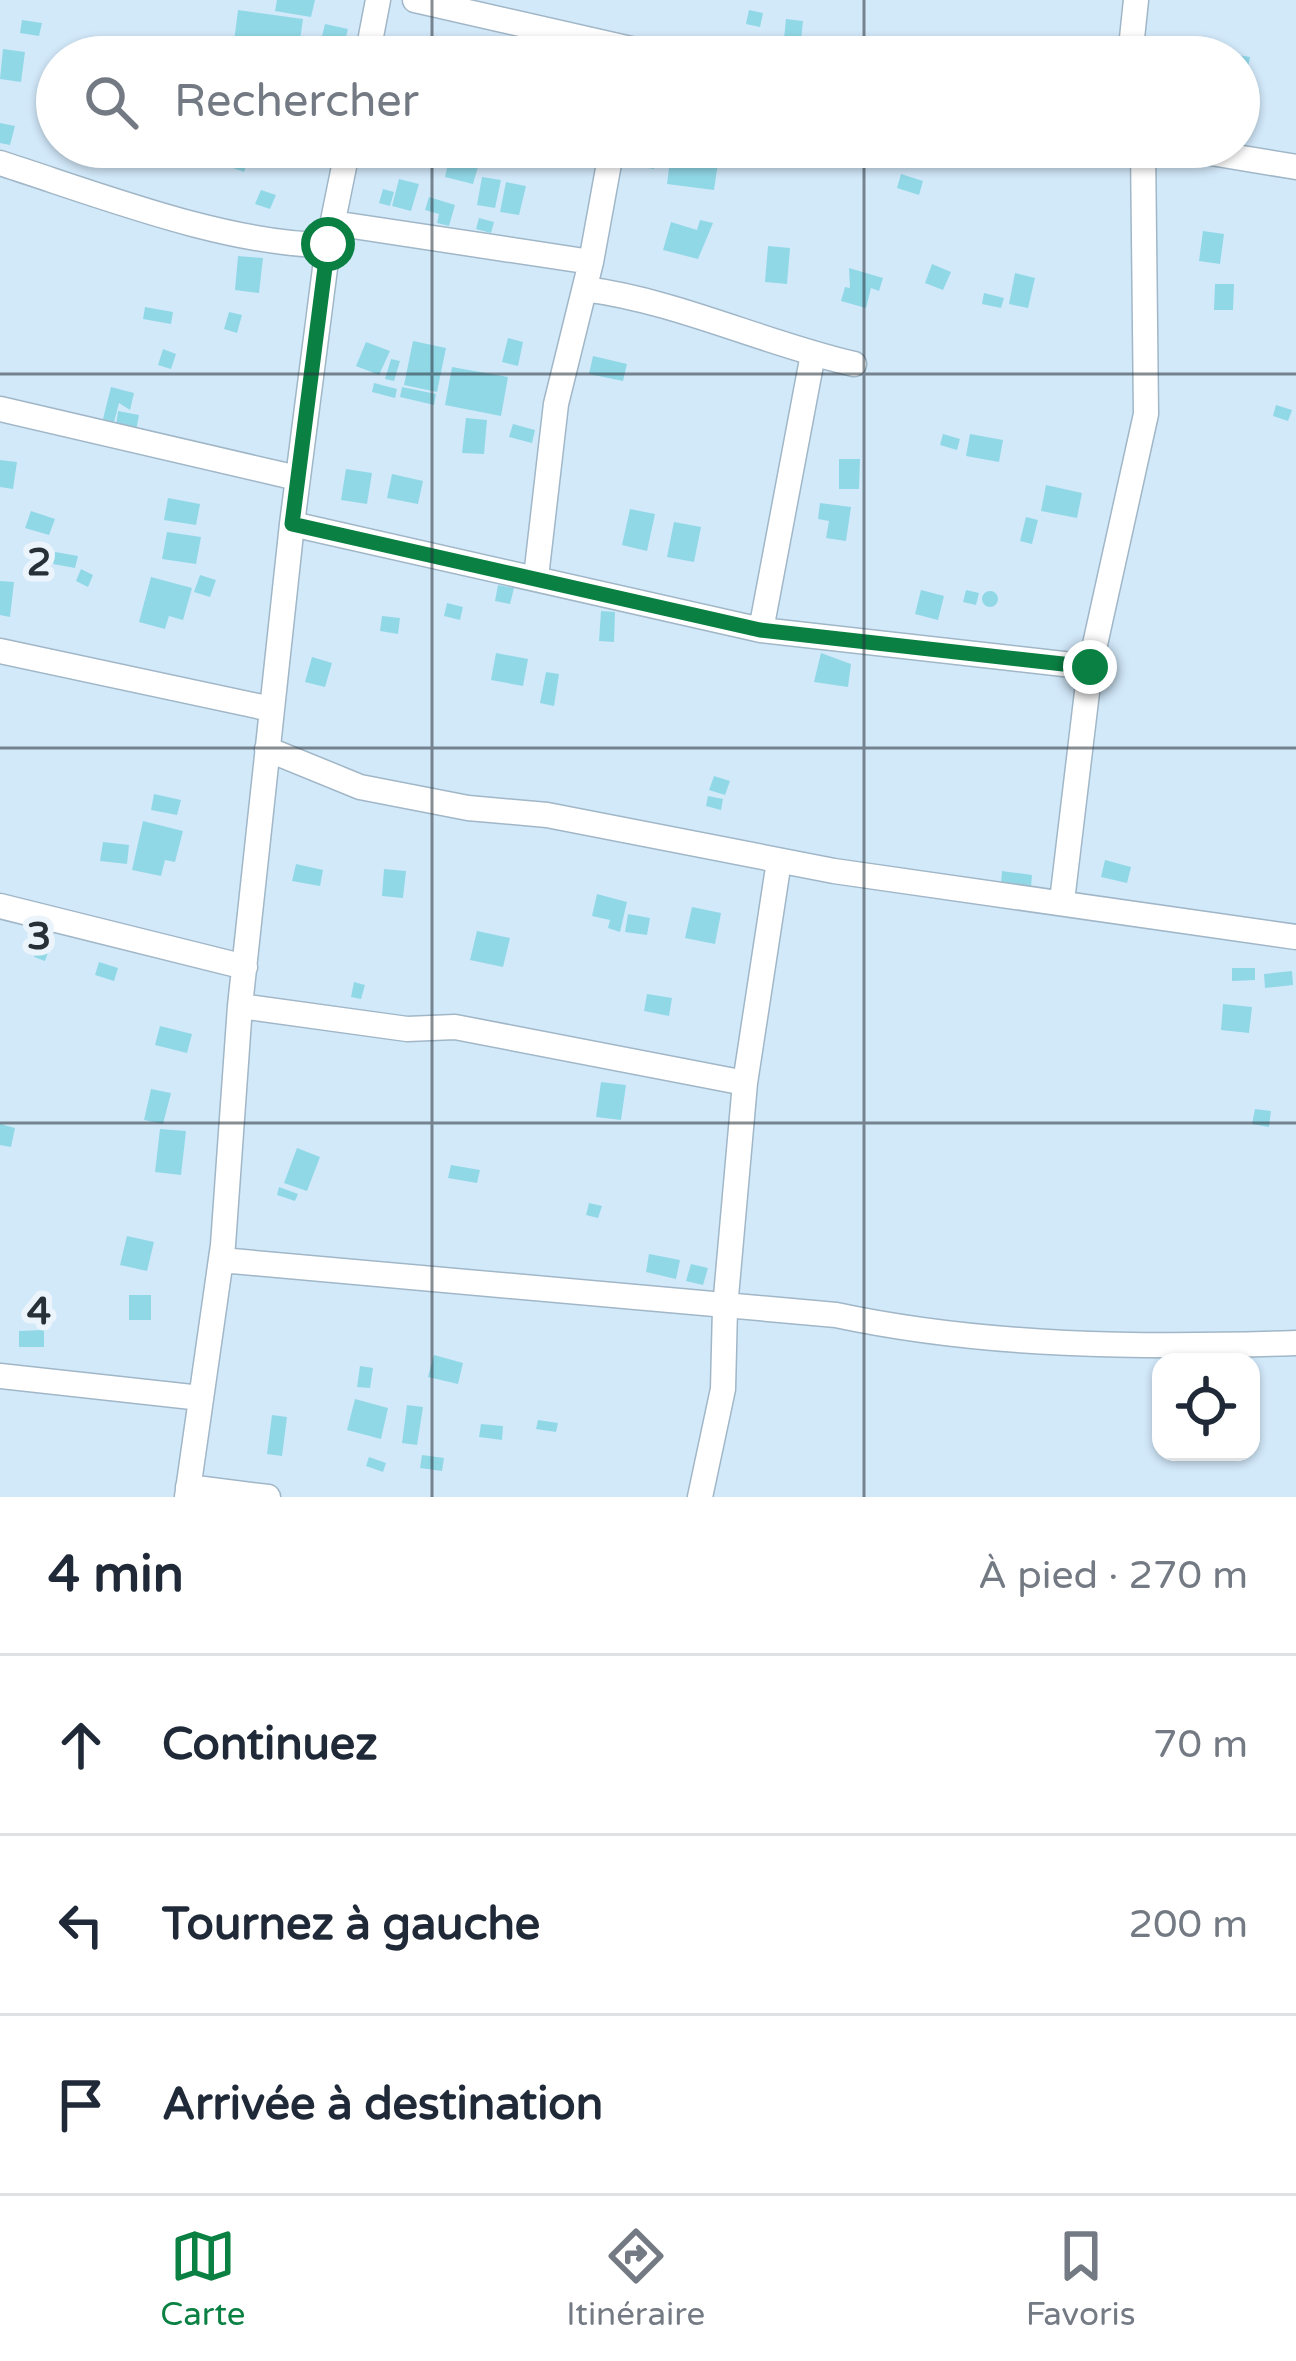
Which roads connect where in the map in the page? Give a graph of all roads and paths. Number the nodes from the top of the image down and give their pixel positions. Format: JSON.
{"nodes":[{"id":1,"x":378,"y":0,"type":"edge"},
{"id":2,"x":416,"y":0,"type":"edge"},
{"id":3,"x":1136,"y":0,"type":"edge"},
{"id":4,"x":371,"y":36,"type":"edge"},
{"id":5,"x":563,"y":36,"type":"edge"},
{"id":6,"x":1132,"y":36,"type":"edge"},
{"id":7,"x":1260,"y":161,"type":"edge"},
{"id":8,"x":0,"y":163,"type":"edge"},
{"id":9,"x":1296,"y":167,"type":"edge"},
{"id":10,"x":344,"y":168,"type":"edge"},
{"id":11,"x":608,"y":168,"type":"edge"},
{"id":12,"x":1143,"y":168,"type":"edge"},
{"id":13,"x":331,"y":234,"type":"junction"},
{"id":14,"x":591,"y":262,"type":"junction"},
{"id":15,"x":585,"y":289,"type":"junction"},
{"id":16,"x":813,"y":354,"type":"junction"},
{"id":17,"x":854,"y":364,"type":"dead end"},
{"id":18,"x":0,"y":409,"type":"edge"},
{"id":19,"x":297,"y":478,"type":"junction"},
{"id":20,"x":292,"y":524,"type":"junction"},
{"id":21,"x":536,"y":577,"type":"junction"},
{"id":22,"x":760,"y":630,"type":"junction"},
{"id":23,"x":0,"y":651,"type":"edge"},
{"id":24,"x":1090,"y":667,"type":"junction"},
{"id":25,"x":271,"y":709,"type":"junction"},
{"id":26,"x":267,"y":749,"type":"junction"},
{"id":27,"x":779,"y":861,"type":"junction"},
{"id":28,"x":1062,"y":901,"type":"junction"},
{"id":29,"x":0,"y":905,"type":"edge"},
{"id":30,"x":1296,"y":937,"type":"edge"},
{"id":31,"x":244,"y":967,"type":"junction"},
{"id":32,"x":240,"y":1006,"type":"junction"},
{"id":33,"x":745,"y":1083,"type":"junction"},
{"id":34,"x":221,"y":1260,"type":"junction"},
{"id":35,"x":725,"y":1308,"type":"junction"},
{"id":36,"x":1296,"y":1343,"type":"edge"},
{"id":37,"x":0,"y":1376,"type":"edge"},
{"id":38,"x":201,"y":1399,"type":"junction"},
{"id":39,"x":188,"y":1492,"type":"edge"},
{"id":40,"x":268,"y":1497,"type":"edge"},
{"id":41,"x":700,"y":1497,"type":"edge"}],
"edges":[{"from":1,"to":4,"type":"street"},
{"from":2,"to":5,"type":"street"},
{"from":3,"to":6,"type":"street"},
{"from":7,"to":9,"type":"street"},
{"from":8,"to":13,"type":"street"},
{"from":10,"to":13,"type":"street"},
{"from":11,"to":14,"type":"street"},
{"from":12,"to":24,"type":"street"},
{"from":13,"to":14,"type":"street"},
{"from":13,"to":19,"type":"street"},
{"from":14,"to":15,"type":"street"},
{"from":15,"to":16,"type":"street"},
{"from":15,"to":21,"type":"street"},
{"from":16,"to":17,"type":"street"},
{"from":16,"to":22,"type":"street"},
{"from":18,"to":19,"type":"street"},
{"from":19,"to":20,"type":"street"},
{"from":20,"to":21,"type":"street"},
{"from":20,"to":25,"type":"street"},
{"from":21,"to":22,"type":"street"},
{"from":22,"to":24,"type":"street"},
{"from":23,"to":25,"type":"street"},
{"from":24,"to":28,"type":"street"},
{"from":25,"to":26,"type":"street"},
{"from":26,"to":27,"type":"street"},
{"from":26,"to":31,"type":"street"},
{"from":27,"to":28,"type":"street"},
{"from":27,"to":33,"type":"street"},
{"from":28,"to":30,"type":"street"},
{"from":29,"to":31,"type":"street"},
{"from":31,"to":32,"type":"street"},
{"from":32,"to":33,"type":"street"},
{"from":32,"to":34,"type":"street"},
{"from":33,"to":35,"type":"street"},
{"from":34,"to":35,"type":"street"},
{"from":34,"to":38,"type":"street"},
{"from":35,"to":36,"type":"street"},
{"from":35,"to":41,"type":"street"},
{"from":37,"to":38,"type":"street"},
{"from":38,"to":39,"type":"street"},
{"from":39,"to":40,"type":"street"}]}
